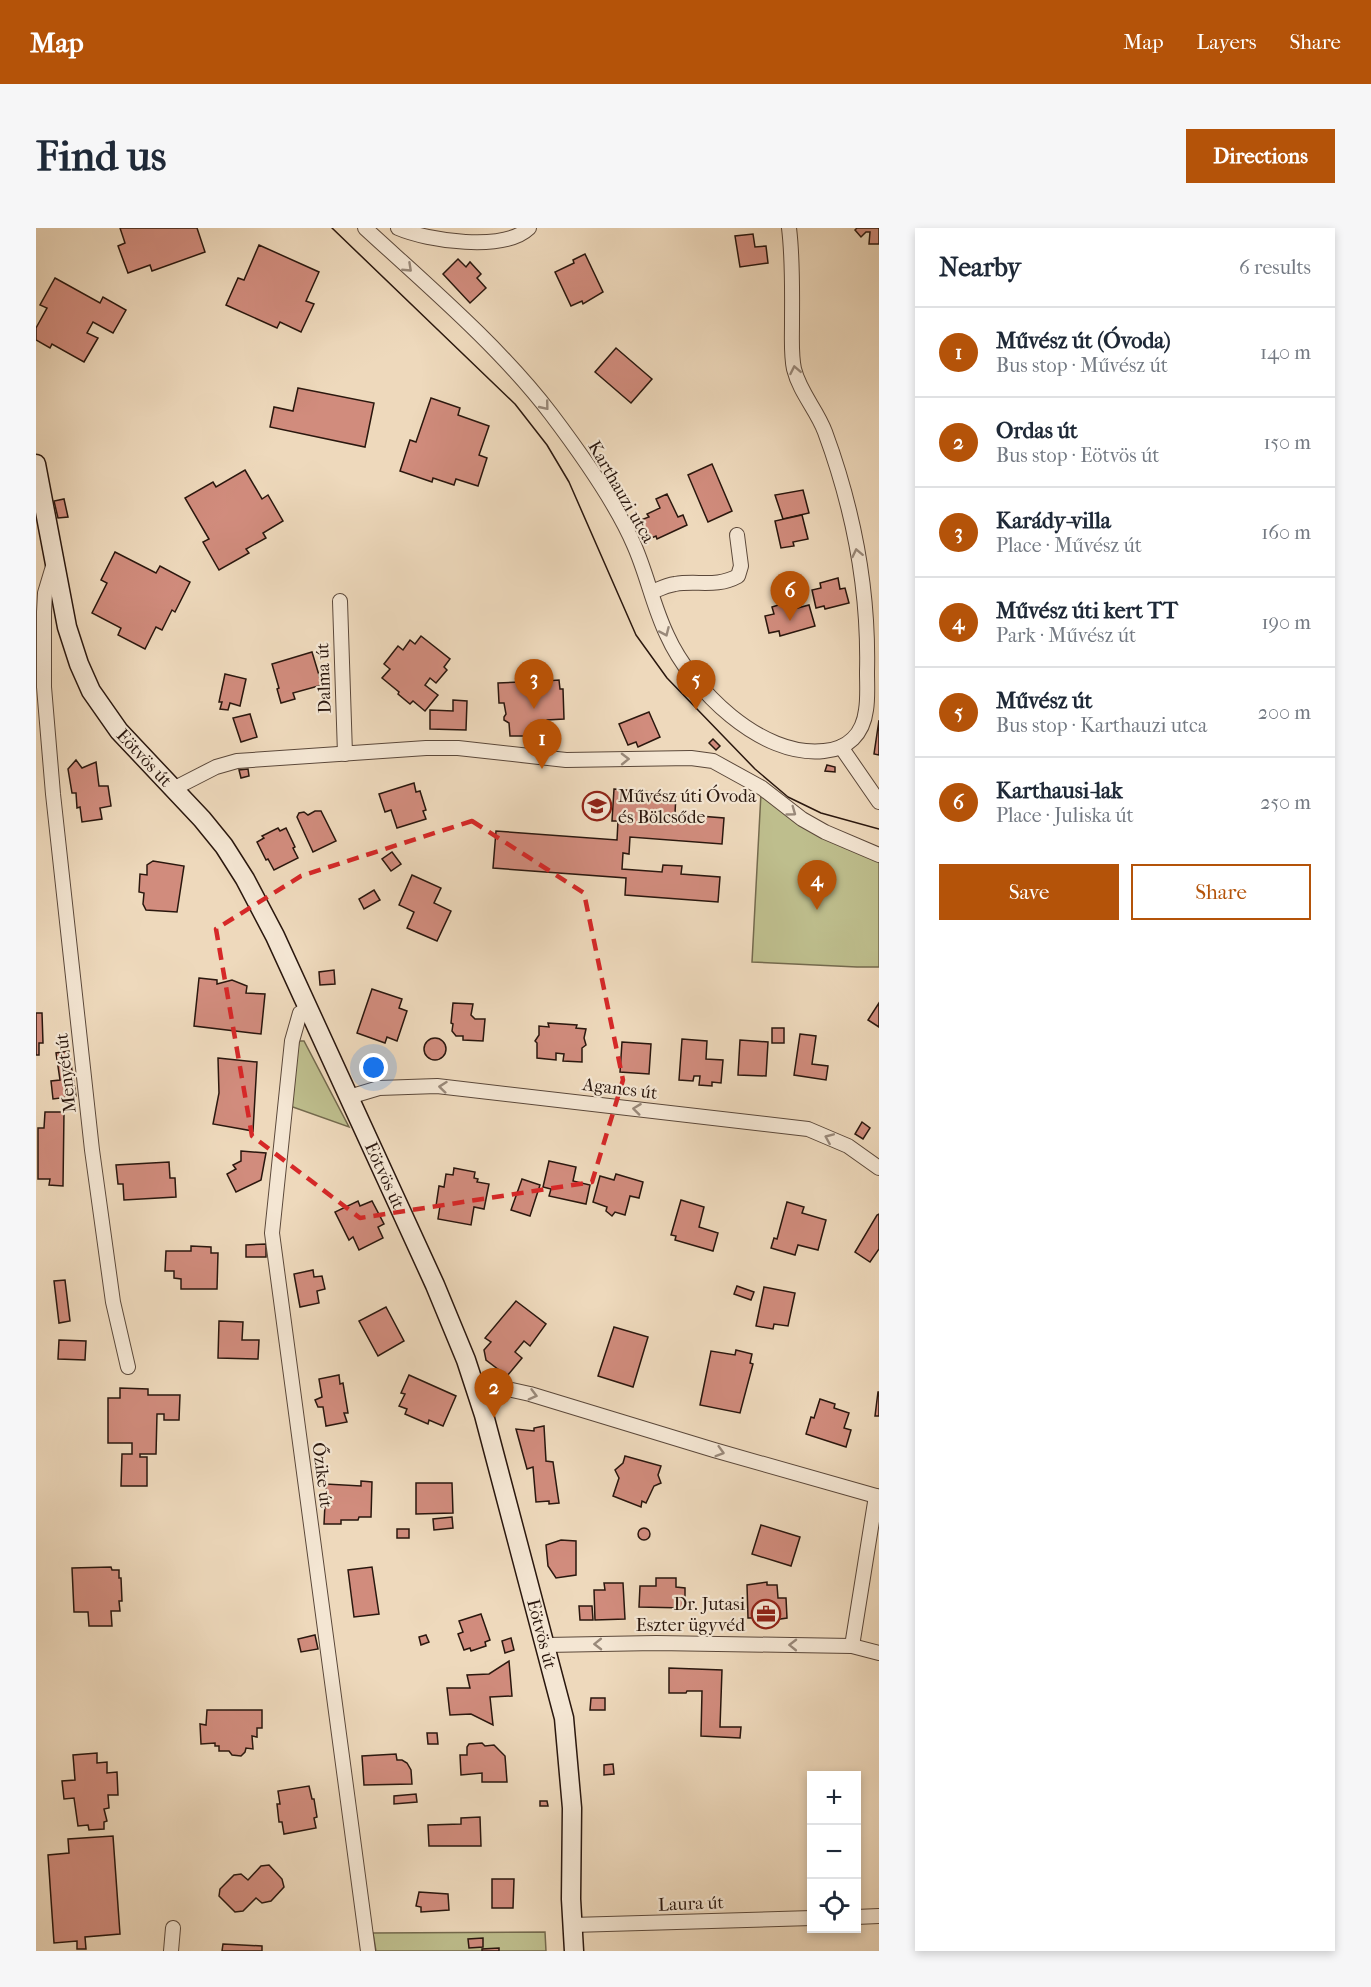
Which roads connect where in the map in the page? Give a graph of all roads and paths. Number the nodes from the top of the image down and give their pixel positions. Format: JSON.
{"nodes":[{"id":1,"x":365,"y":228,"type":"edge"},
{"id":2,"x":399,"y":228,"type":"edge"},
{"id":3,"x":530,"y":228,"type":"edge"},
{"id":4,"x":789,"y":228,"type":"edge"},
{"id":5,"x":36,"y":464,"type":"edge"},
{"id":6,"x":737,"y":535,"type":"dead end"},
{"id":7,"x":55,"y":560,"type":"junction"},
{"id":8,"x":652,"y":592,"type":"junction"},
{"id":9,"x":339,"y":601,"type":"dead end"},
{"id":10,"x":841,"y":747,"type":"junction"},
{"id":11,"x":345,"y":754,"type":"junction"},
{"id":12,"x":173,"y":789,"type":"junction"},
{"id":13,"x":879,"y":802,"type":"edge"},
{"id":14,"x":879,"y":855,"type":"edge"},
{"id":15,"x":309,"y":1009,"type":"junction"},
{"id":16,"x":349,"y":1096,"type":"junction"},
{"id":17,"x":879,"y":1168,"type":"edge"},
{"id":18,"x":128,"y":1367,"type":"dead end"},
{"id":19,"x":476,"y":1389,"type":"junction"},
{"id":20,"x":878,"y":1496,"type":"edge"},
{"id":21,"x":546,"y":1645,"type":"junction"},
{"id":22,"x":852,"y":1646,"type":"junction"},
{"id":23,"x":879,"y":1653,"type":"edge"},
{"id":24,"x":861,"y":1917,"type":"edge"},
{"id":25,"x":879,"y":1917,"type":"edge"},
{"id":26,"x":807,"y":1918,"type":"edge"},
{"id":27,"x":572,"y":1925,"type":"junction"},
{"id":28,"x":172,"y":1928,"type":"dead end"},
{"id":29,"x":171,"y":1951,"type":"edge"},
{"id":30,"x":368,"y":1951,"type":"edge"},
{"id":31,"x":574,"y":1951,"type":"edge"}],
"edges":[{"from":1,"to":8,"type":"street","name":"Karthauzi utca","one_way":true},
{"from":2,"to":3,"type":"street"},
{"from":10,"to":4,"type":"street","one_way":true},
{"from":5,"to":7,"type":"street","name":"Eötvös út"},
{"from":6,"to":8,"type":"street"},
{"from":7,"to":12,"type":"street","name":"Eötvös út"},
{"from":7,"to":18,"type":"street","name":"Menyét út"},
{"from":8,"to":10,"type":"street","name":"Karthauzi utca","one_way":true},
{"from":9,"to":11,"type":"street","name":"Dalma út"},
{"from":10,"to":13,"type":"street"},
{"from":11,"to":12,"type":"street"},
{"from":11,"to":14,"type":"street","one_way":true},
{"from":12,"to":15,"type":"street","name":"Eötvös út"},
{"from":15,"to":16,"type":"street","name":"Eötvös út"},
{"from":15,"to":30,"type":"street","name":"Őzike út"},
{"from":17,"to":16,"type":"street","name":"Agancs út","one_way":true},
{"from":16,"to":19,"type":"street","name":"Eötvös út"},
{"from":19,"to":20,"type":"street","one_way":true},
{"from":19,"to":21,"type":"street","name":"Eötvös út"},
{"from":20,"to":22,"type":"street"},
{"from":22,"to":21,"type":"street","one_way":true},
{"from":21,"to":27,"type":"street","name":"Eötvös út"},
{"from":22,"to":23,"type":"street"},
{"from":24,"to":25,"type":"street"},
{"from":26,"to":27,"type":"street","name":"Laura út"},
{"from":27,"to":31,"type":"street","name":"Eötvös út"},
{"from":28,"to":29,"type":"street"}]}
